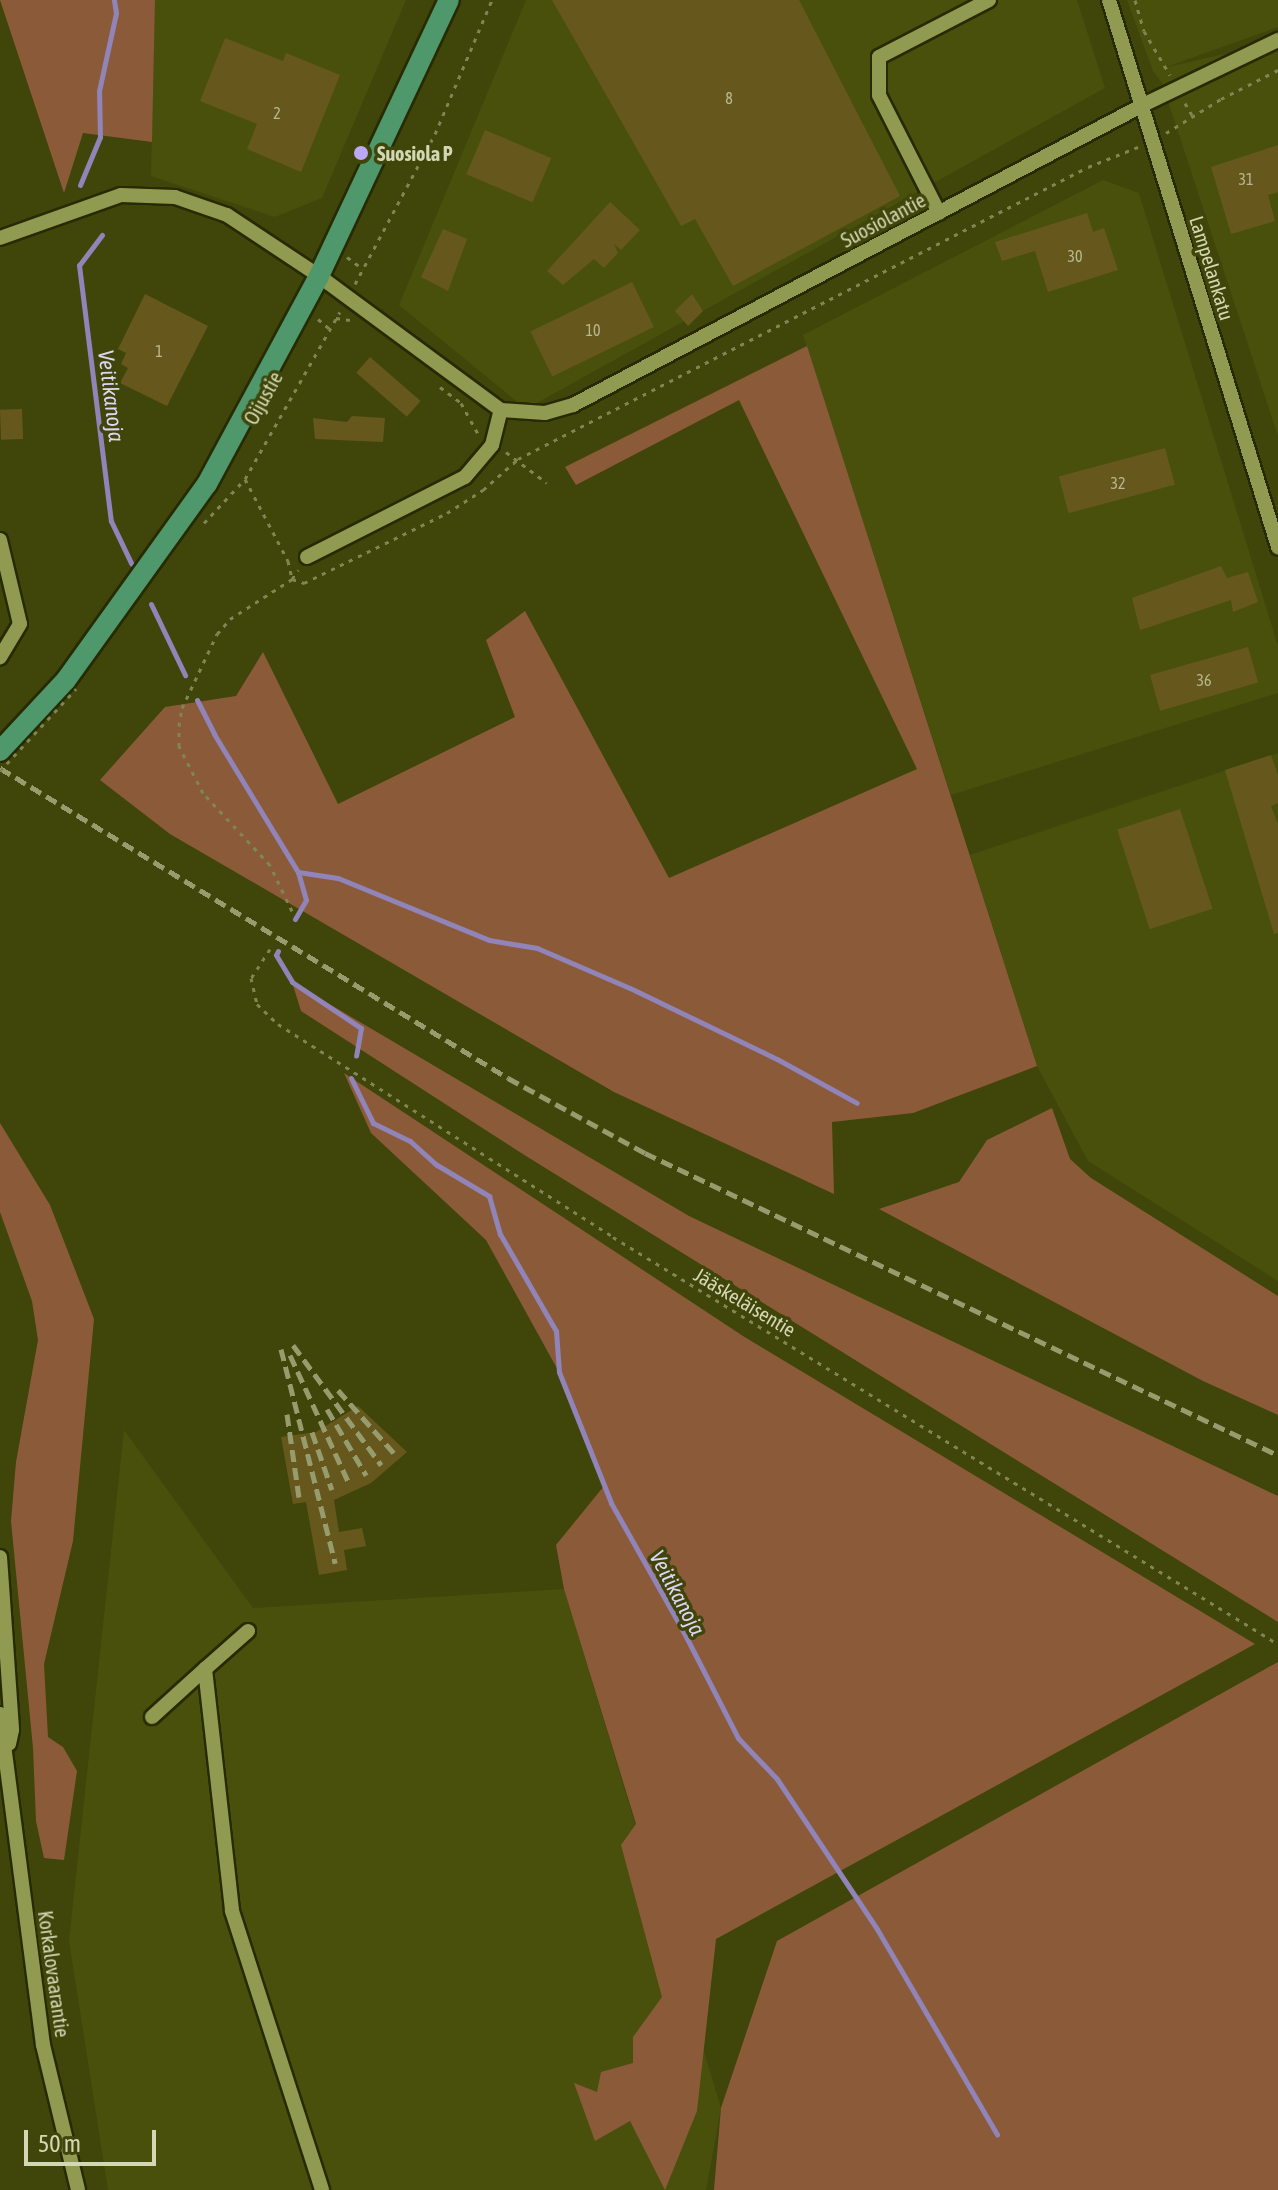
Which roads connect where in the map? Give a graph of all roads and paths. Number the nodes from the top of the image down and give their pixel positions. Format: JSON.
{"nodes":[{"id":1,"x":449,"y":0,"type":"edge"},
{"id":2,"x":492,"y":0,"type":"edge"},
{"id":3,"x":989,"y":0,"type":"edge"},
{"id":4,"x":1109,"y":0,"type":"edge"},
{"id":5,"x":1135,"y":0,"type":"edge"},
{"id":6,"x":1278,"y":40,"type":"edge"},
{"id":7,"x":1278,"y":70,"type":"edge"},
{"id":8,"x":1177,"y":88,"type":"junction"},
{"id":9,"x":1143,"y":105,"type":"junction"},
{"id":10,"x":1193,"y":117,"type":"junction"},
{"id":11,"x":1154,"y":140,"type":"junction"},
{"id":12,"x":939,"y":213,"type":"junction"},
{"id":13,"x":0,"y":238,"type":"edge"},
{"id":14,"x":319,"y":276,"type":"junction"},
{"id":15,"x":347,"y":298,"type":"junction"},
{"id":16,"x":336,"y":318,"type":"junction"},
{"id":17,"x":360,"y":325,"type":"dead end"},
{"id":18,"x":435,"y":383,"type":"dead end"},
{"id":19,"x":501,"y":410,"type":"junction"},
{"id":20,"x":492,"y":445,"type":"junction"},
{"id":21,"x":518,"y":459,"type":"junction"},
{"id":22,"x":245,"y":479,"type":"junction"},
{"id":23,"x":547,"y":483,"type":"dead end"},
{"id":24,"x":204,"y":524,"type":"dead end"},
{"id":25,"x":0,"y":540,"type":"edge"},
{"id":26,"x":1278,"y":547,"type":"edge"},
{"id":27,"x":307,"y":557,"type":"joint"},
{"id":28,"x":292,"y":579,"type":"junction"},
{"id":29,"x":0,"y":657,"type":"edge"},
{"id":30,"x":71,"y":684,"type":"junction"},
{"id":31,"x":0,"y":751,"type":"edge"},
{"id":32,"x":0,"y":771,"type":"edge"},
{"id":33,"x":292,"y":911,"type":"dead end"},
{"id":34,"x":270,"y":949,"type":"dead end"},
{"id":35,"x":0,"y":1557,"type":"edge"},
{"id":36,"x":248,"y":1631,"type":"dead end"},
{"id":37,"x":1278,"y":1644,"type":"edge"},
{"id":38,"x":205,"y":1669,"type":"junction"},
{"id":39,"x":0,"y":1714,"type":"edge"},
{"id":40,"x":152,"y":1717,"type":"dead end"},
{"id":41,"x":6,"y":1760,"type":"junction"},
{"id":42,"x":78,"y":2190,"type":"edge"},
{"id":43,"x":322,"y":2190,"type":"edge"}],
"edges":[{"from":1,"to":14,"type":"main road","name":"Oijustie"},
{"from":2,"to":15,"type":"path","name":"Oijustie"},
{"from":3,"to":12,"type":"street"},
{"from":4,"to":9,"type":"street","name":"Lampelankatu"},
{"from":5,"to":8,"type":"path"},
{"from":6,"to":8,"type":"street","name":"Suosiolantie"},
{"from":7,"to":10,"type":"path"},
{"from":8,"to":9,"type":"street","name":"Suosiolantie"},
{"from":8,"to":10,"type":"path"},
{"from":9,"to":11,"type":"street","name":"Lampelankatu"},
{"from":9,"to":12,"type":"street","name":"Suosiolantie"},
{"from":10,"to":11,"type":"path"},
{"from":11,"to":21,"type":"path"},
{"from":11,"to":26,"type":"street","name":"Lampelankatu"},
{"from":12,"to":19,"type":"street","name":"Suosiolantie"},
{"from":13,"to":14,"type":"street"},
{"from":14,"to":15,"type":"street"},
{"from":14,"to":30,"type":"main road","name":"Oijustie"},
{"from":15,"to":16,"type":"path","name":"Oijustie"},
{"from":15,"to":19,"type":"street"},
{"from":16,"to":17,"type":"path"},
{"from":16,"to":22,"type":"path","name":"Oijustie"},
{"from":18,"to":20,"type":"path"},
{"from":19,"to":20,"type":"street"},
{"from":20,"to":21,"type":"path"},
{"from":20,"to":27,"type":"street"},
{"from":21,"to":23,"type":"path"},
{"from":21,"to":28,"type":"path"},
{"from":22,"to":24,"type":"path","name":"Oijustie"},
{"from":22,"to":28,"type":"path"},
{"from":25,"to":29,"type":"street"},
{"from":27,"to":28,"type":"path"},
{"from":28,"to":33,"type":"path"},
{"from":30,"to":31,"type":"main road","name":"Oijustie"},
{"from":30,"to":32,"type":"path","bridge":true},
{"from":34,"to":37,"type":"path","name":"Jääskeläisentie"},
{"from":35,"to":41,"type":"street","name":"Korkalovaarantie"},
{"from":36,"to":38,"type":"street"},
{"from":38,"to":40,"type":"street"},
{"from":38,"to":43,"type":"street"},
{"from":39,"to":41,"type":"street","name":"Korkalovaarantie"},
{"from":41,"to":42,"type":"street","name":"Korkalovaarantie"}]}
